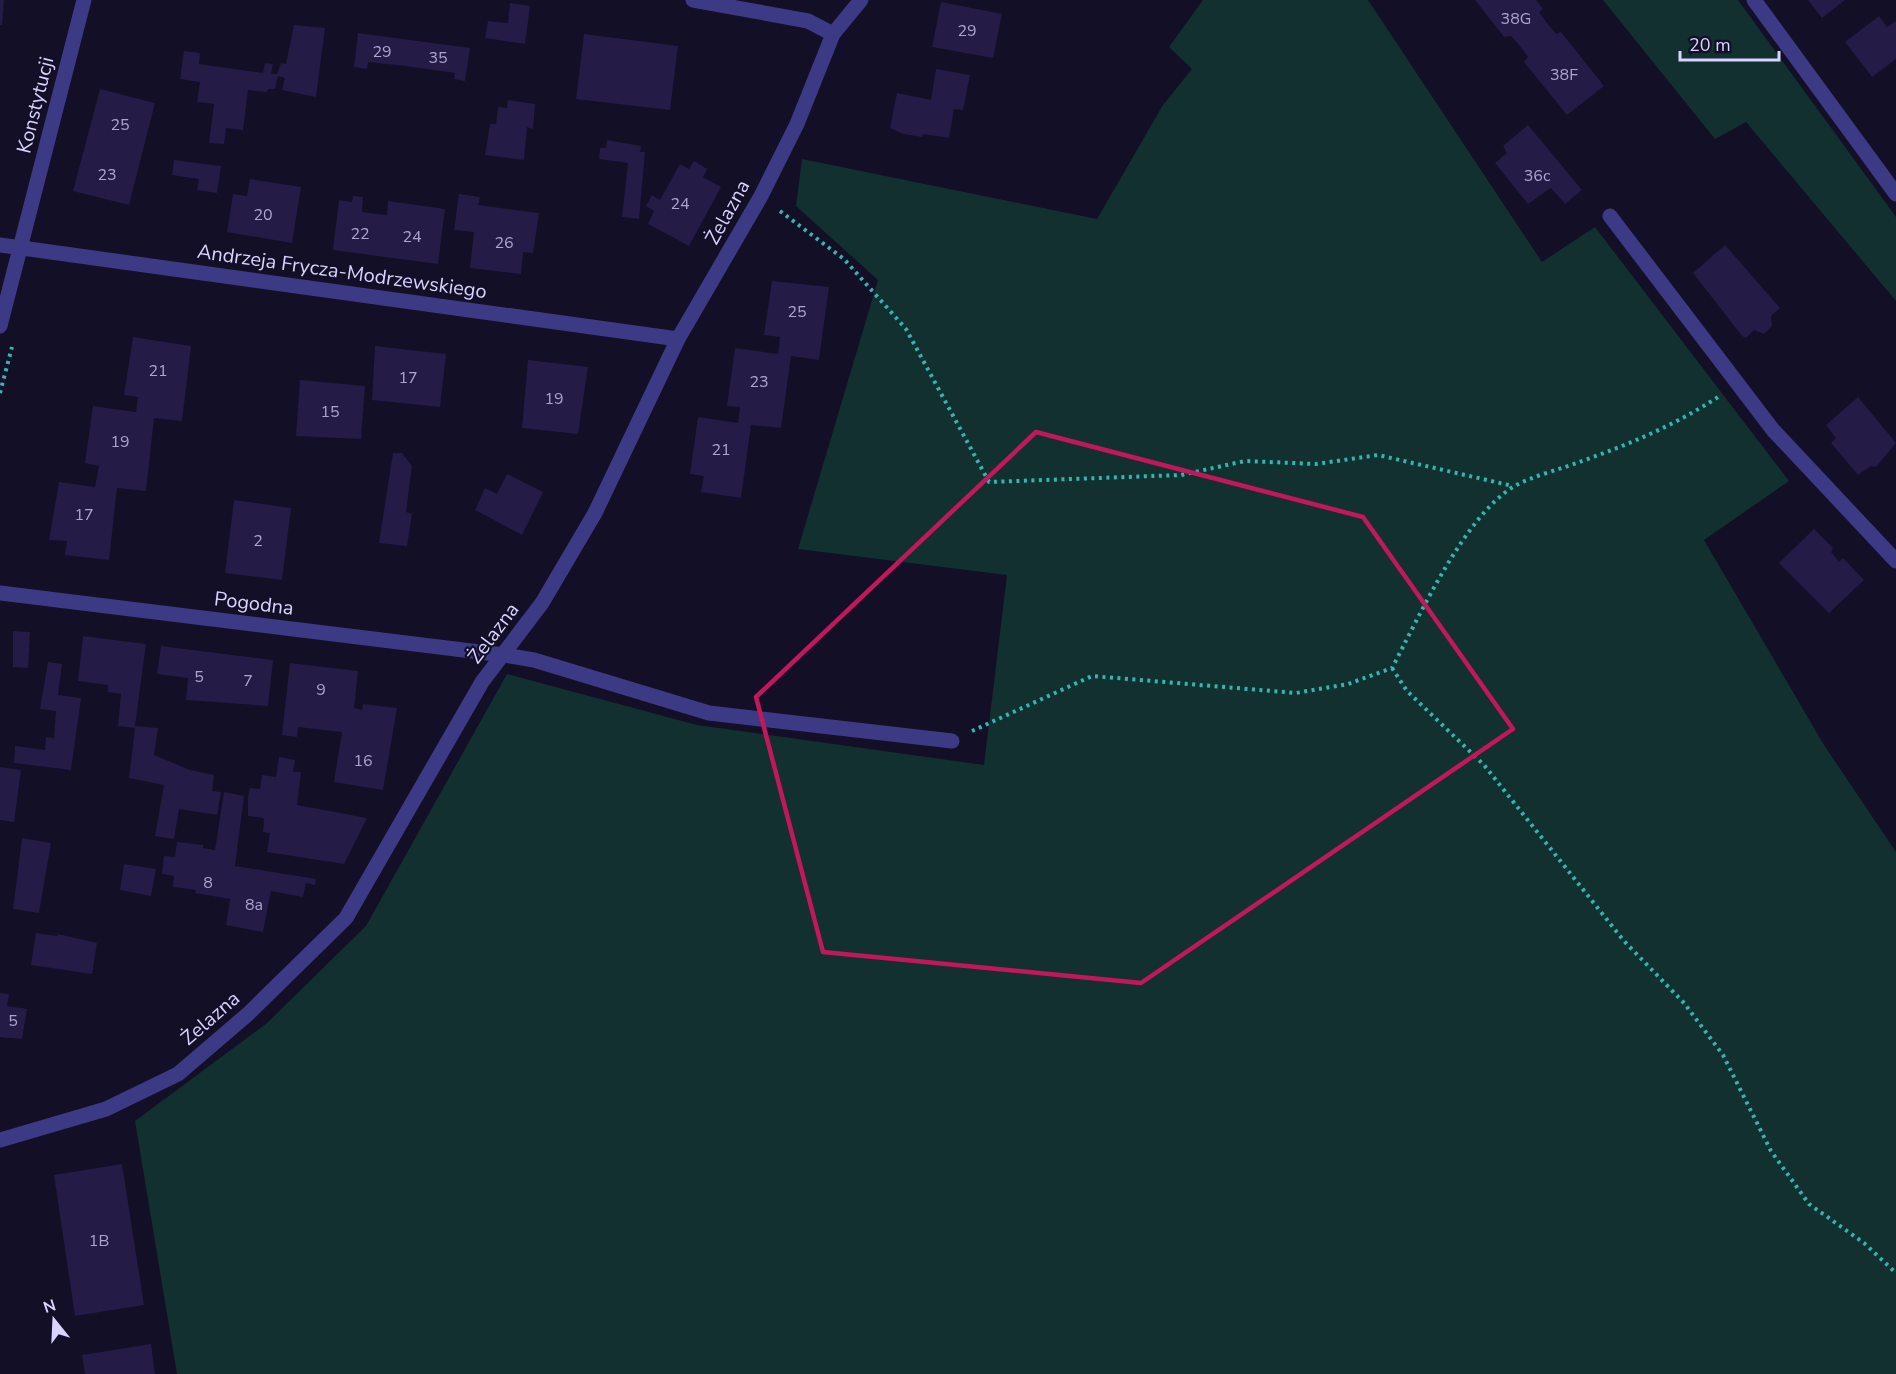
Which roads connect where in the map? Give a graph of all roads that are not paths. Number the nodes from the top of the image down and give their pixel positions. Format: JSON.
{"nodes":[{"id":1,"x":84,"y":0,"type":"edge"},
{"id":2,"x":693,"y":0,"type":"edge"},
{"id":3,"x":861,"y":0,"type":"edge"},
{"id":4,"x":1754,"y":0,"type":"edge"},
{"id":5,"x":833,"y":34,"type":"junction"},
{"id":6,"x":1896,"y":194,"type":"edge"},
{"id":7,"x":1610,"y":216,"type":"dead end"},
{"id":8,"x":0,"y":244,"type":"edge"},
{"id":9,"x":20,"y":248,"type":"junction"},
{"id":10,"x":0,"y":326,"type":"edge"},
{"id":11,"x":678,"y":339,"type":"junction"},
{"id":12,"x":1896,"y":561,"type":"edge"},
{"id":13,"x":0,"y":593,"type":"edge"},
{"id":14,"x":504,"y":655,"type":"junction"},
{"id":15,"x":952,"y":741,"type":"road end"},
{"id":16,"x":0,"y":1140,"type":"edge"}],
"edges":[{"from":1,"to":9,"type":"street","name":"Konstytucji"},
{"from":2,"to":5,"type":"street"},
{"from":3,"to":5,"type":"street","name":"Żelazna"},
{"from":4,"to":6,"type":"street"},
{"from":5,"to":11,"type":"street","name":"Żelazna"},
{"from":7,"to":12,"type":"street"},
{"from":8,"to":9,"type":"street","name":"Andrzeja Frycza-Modrzewskiego"},
{"from":9,"to":10,"type":"street","name":"Konstytucji"},
{"from":9,"to":11,"type":"street","name":"Andrzeja Frycza-Modrzewskiego"},
{"from":11,"to":14,"type":"street","name":"Żelazna"},
{"from":13,"to":14,"type":"street","name":"Pogodna"},
{"from":14,"to":15,"type":"street","name":"Pogodna"},
{"from":14,"to":16,"type":"street","name":"Żelazna"}]}
